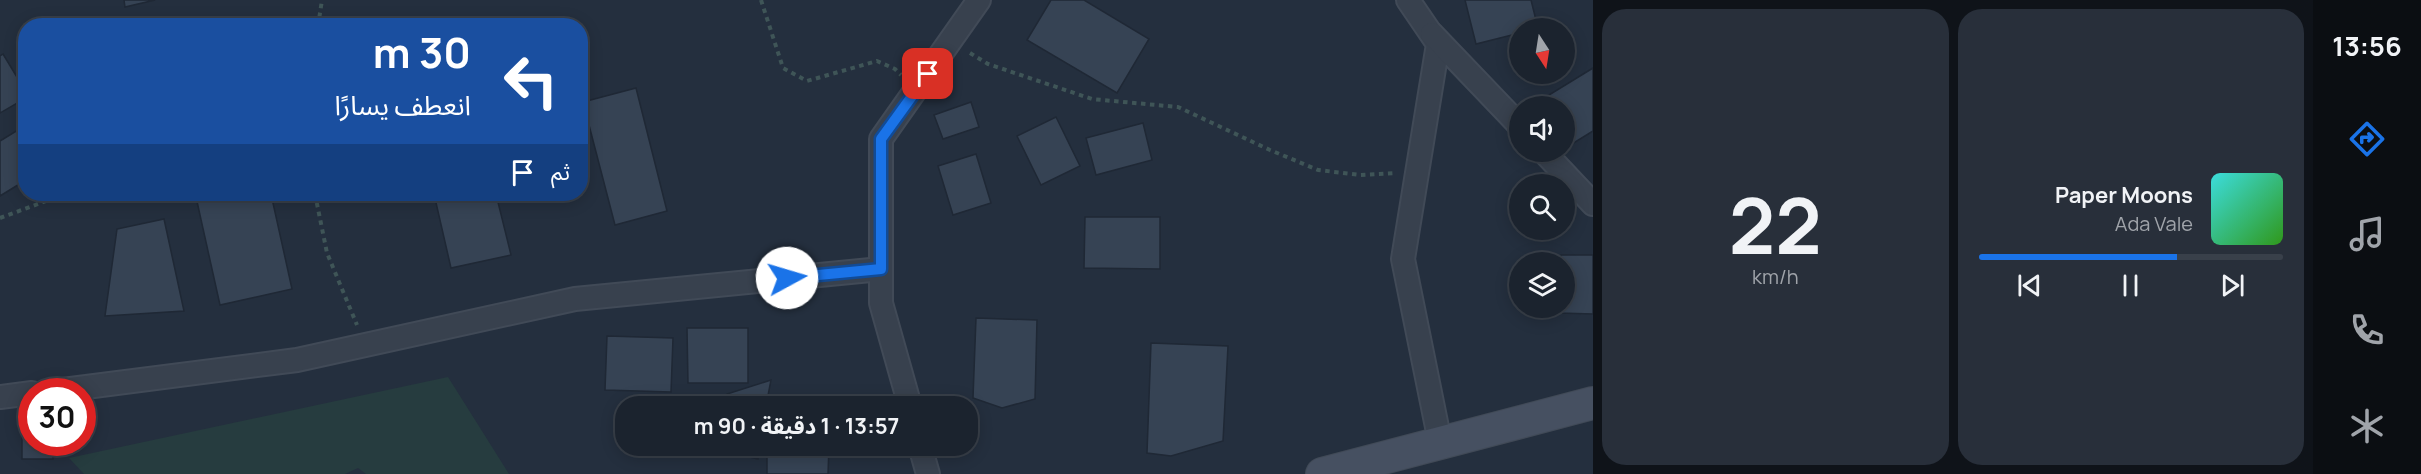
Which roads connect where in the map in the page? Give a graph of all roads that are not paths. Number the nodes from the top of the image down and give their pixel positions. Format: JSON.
{"nodes":[{"id":1,"x":979,"y":0,"type":"edge"},
{"id":2,"x":1408,"y":0,"type":"edge"},
{"id":3,"x":1429,"y":31,"type":"junction"},
{"id":4,"x":1509,"y":115,"type":"edge"},
{"id":5,"x":1553,"y":162,"type":"edge"},
{"id":6,"x":1593,"y":204,"type":"edge"},
{"id":7,"x":881,"y":269,"type":"junction"},
{"id":8,"x":96,"y":386,"type":"edge"},
{"id":9,"x":18,"y":395,"type":"edge"},
{"id":10,"x":907,"y":396,"type":"edge"},
{"id":11,"x":0,"y":397,"type":"edge"},
{"id":12,"x":1593,"y":403,"type":"edge"},
{"id":13,"x":1440,"y":442,"type":"junction"},
{"id":14,"x":923,"y":456,"type":"edge"},
{"id":15,"x":928,"y":474,"type":"edge"},
{"id":16,"x":1322,"y":474,"type":"edge"}],
"edges":[{"from":1,"to":7,"type":"street"},
{"from":2,"to":3,"type":"street"},
{"from":3,"to":4,"type":"street"},
{"from":3,"to":13,"type":"street"},
{"from":5,"to":6,"type":"street"},
{"from":7,"to":8,"type":"street"},
{"from":7,"to":10,"type":"street"},
{"from":9,"to":11,"type":"street"},
{"from":12,"to":13,"type":"main road"},
{"from":13,"to":16,"type":"main road"},
{"from":14,"to":15,"type":"street"}]}
